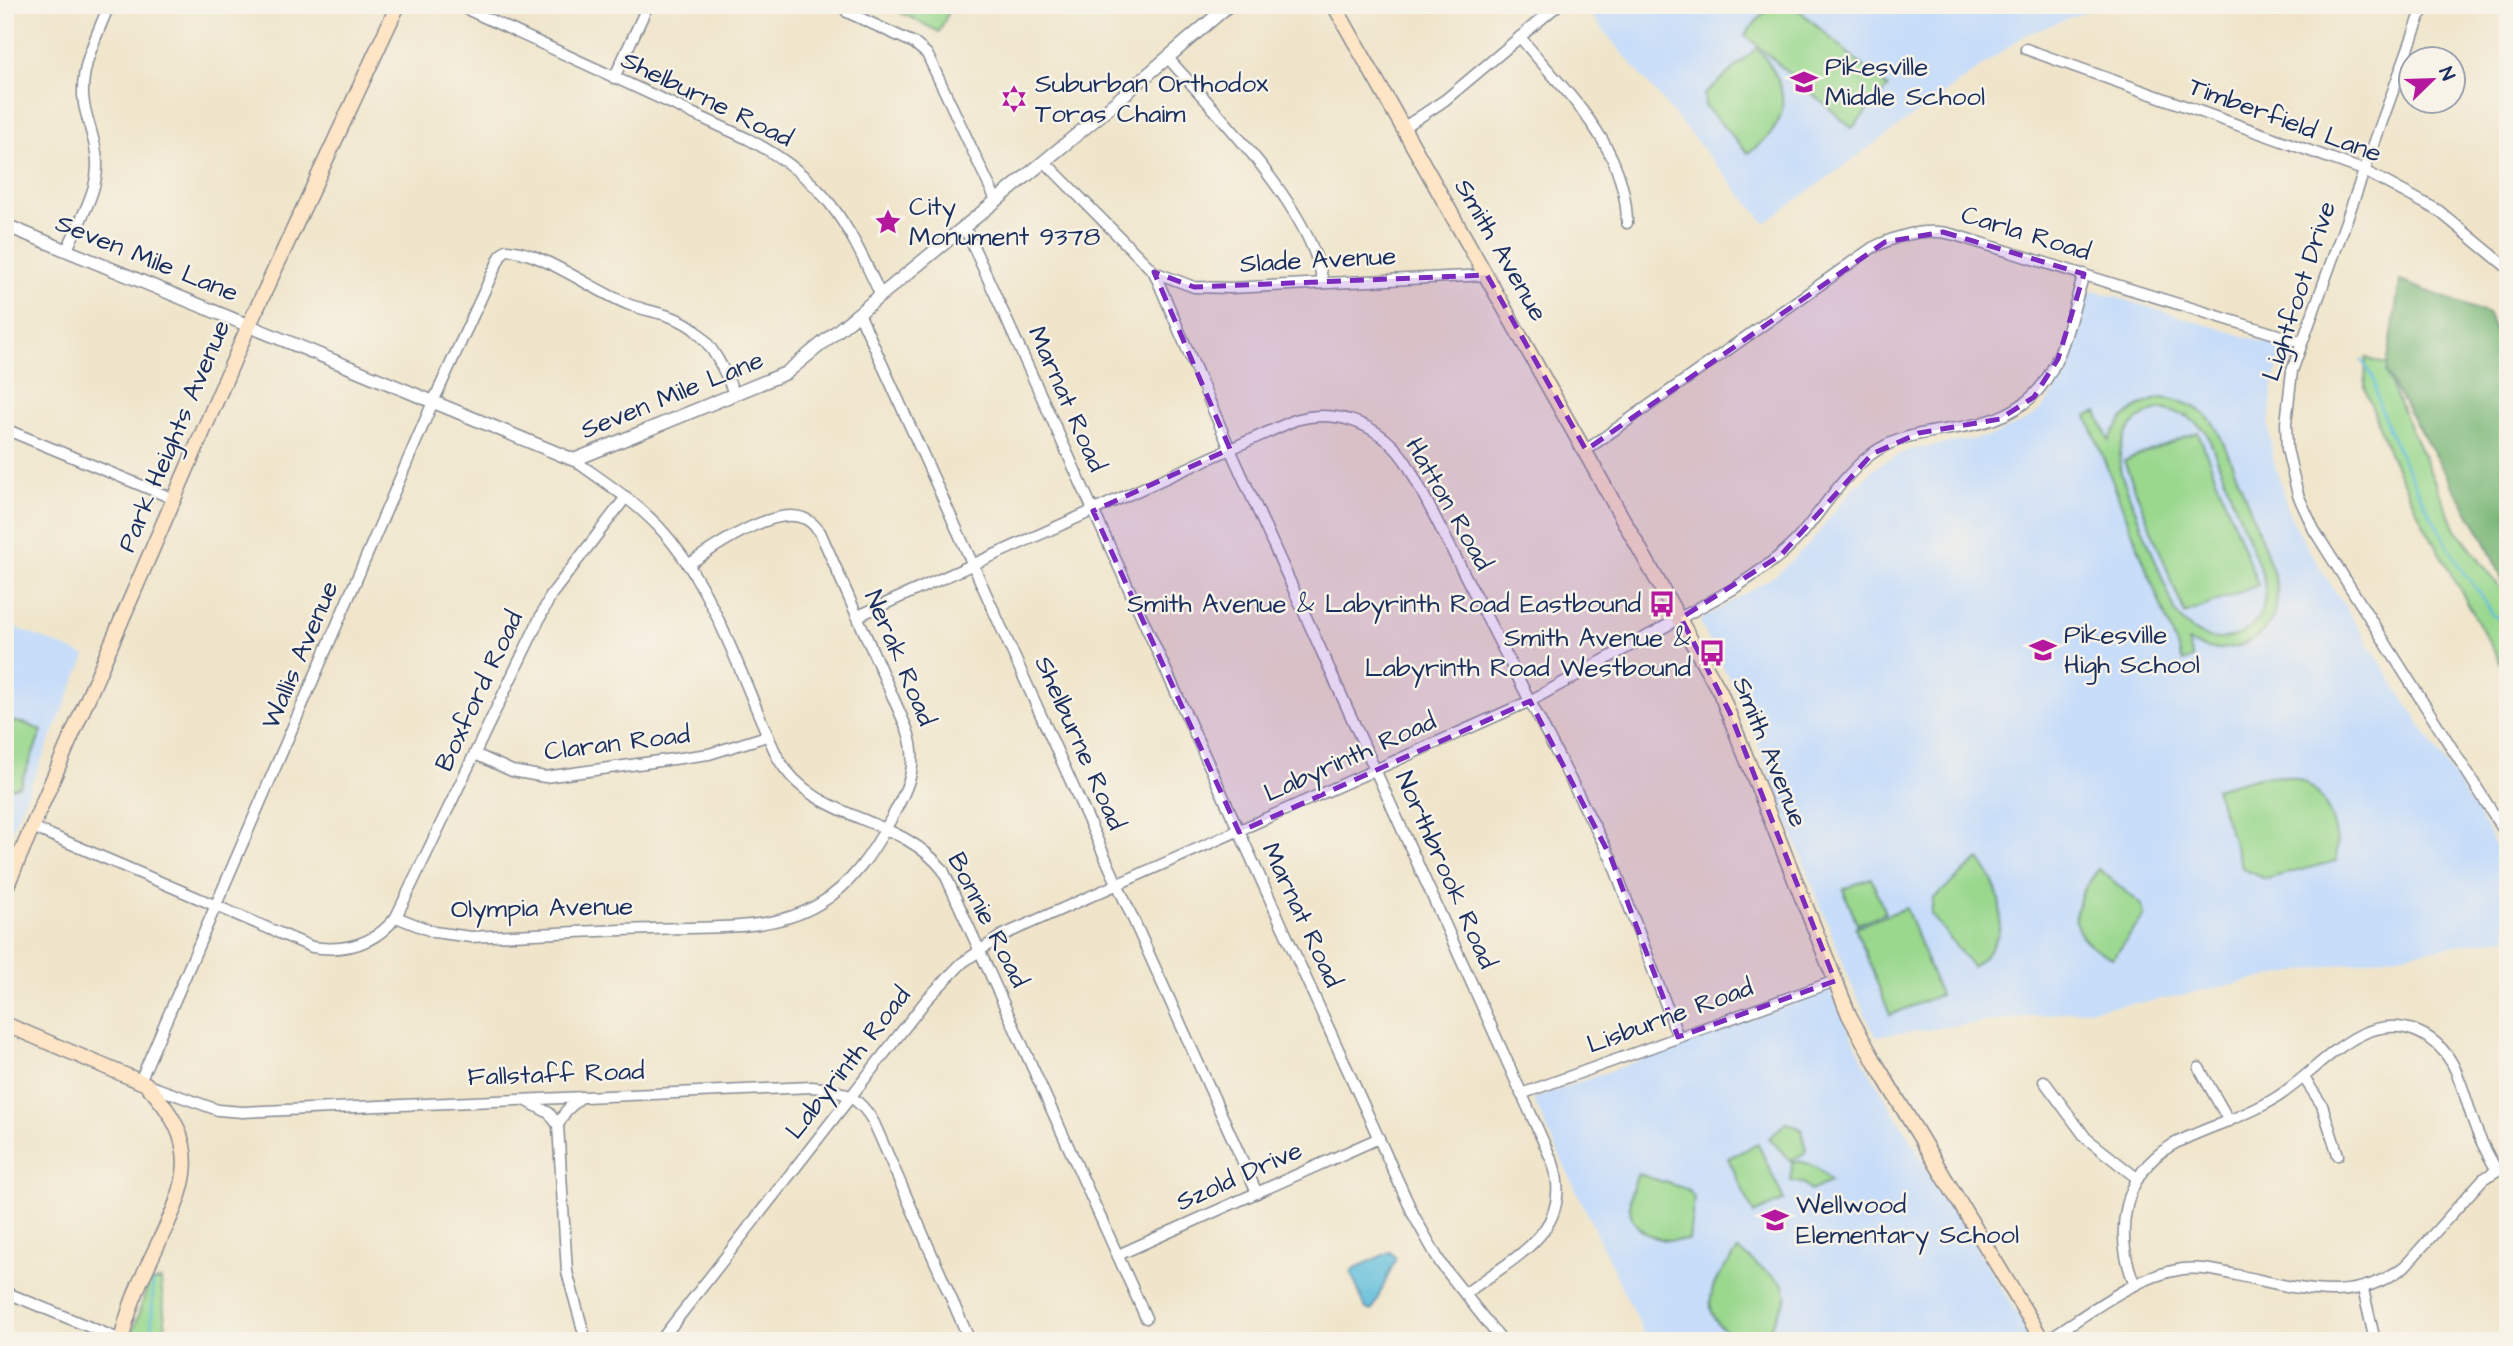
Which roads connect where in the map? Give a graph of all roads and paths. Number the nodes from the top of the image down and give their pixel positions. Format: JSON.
{"nodes":[{"id":1,"x":109,"y":5,"type":"edge"},
{"id":2,"x":398,"y":5,"type":"edge"},
{"id":3,"x":458,"y":5,"type":"edge"},
{"id":4,"x":648,"y":5,"type":"edge"},
{"id":5,"x":851,"y":5,"type":"edge"},
{"id":6,"x":1229,"y":5,"type":"edge"},
{"id":7,"x":1334,"y":5,"type":"edge"},
{"id":8,"x":1558,"y":5,"type":"edge"},
{"id":9,"x":2424,"y":5,"type":"edge"},
{"id":10,"x":2498,"y":5,"type":"edge"},
{"id":11,"x":2508,"y":10,"type":"edge"},
{"id":12,"x":1520,"y":37,"type":"junction"},
{"id":13,"x":2026,"y":50,"type":"dead end"},
{"id":14,"x":1168,"y":58,"type":"junction"},
{"id":15,"x":614,"y":78,"type":"junction"},
{"id":16,"x":1403,"y":128,"type":"junction"},
{"id":17,"x":1044,"y":161,"type":"junction"},
{"id":18,"x":2363,"y":170,"type":"junction"},
{"id":19,"x":996,"y":200,"type":"junction"},
{"id":20,"x":1627,"y":223,"type":"dead end"},
{"id":21,"x":5,"y":225,"type":"edge"},
{"id":22,"x":964,"y":226,"type":"junction"},
{"id":23,"x":67,"y":250,"type":"junction"},
{"id":24,"x":2508,"y":268,"type":"edge"},
{"id":25,"x":1154,"y":272,"type":"junction"},
{"id":26,"x":2084,"y":274,"type":"junction"},
{"id":27,"x":1487,"y":275,"type":"junction"},
{"id":28,"x":1322,"y":283,"type":"junction"},
{"id":29,"x":881,"y":296,"type":"junction"},
{"id":30,"x":859,"y":313,"type":"junction"},
{"id":31,"x":249,"y":325,"type":"junction"},
{"id":32,"x":2301,"y":342,"type":"junction"},
{"id":33,"x":735,"y":395,"type":"junction"},
{"id":34,"x":433,"y":402,"type":"junction"},
{"id":35,"x":5,"y":429,"type":"edge"},
{"id":36,"x":1230,"y":449,"type":"junction"},
{"id":37,"x":1586,"y":450,"type":"junction"},
{"id":38,"x":574,"y":460,"type":"junction"},
{"id":39,"x":626,"y":497,"type":"junction"},
{"id":40,"x":174,"y":499,"type":"junction"},
{"id":41,"x":1093,"y":511,"type":"junction"},
{"id":42,"x":974,"y":564,"type":"junction"},
{"id":43,"x":688,"y":565,"type":"junction"},
{"id":44,"x":858,"y":616,"type":"junction"},
{"id":45,"x":1681,"y":618,"type":"junction"},
{"id":46,"x":1530,"y":701,"type":"junction"},
{"id":47,"x":767,"y":736,"type":"junction"},
{"id":48,"x":475,"y":754,"type":"junction"},
{"id":49,"x":1376,"y":771,"type":"junction"},
{"id":50,"x":32,"y":827,"type":"junction"},
{"id":51,"x":885,"y":830,"type":"junction"},
{"id":52,"x":1239,"y":832,"type":"junction"},
{"id":53,"x":2508,"y":836,"type":"edge"},
{"id":54,"x":1119,"y":885,"type":"junction"},
{"id":55,"x":5,"y":890,"type":"edge"},
{"id":56,"x":217,"y":906,"type":"junction"},
{"id":57,"x":396,"y":917,"type":"junction"},
{"id":58,"x":981,"y":949,"type":"junction"},
{"id":59,"x":1835,"y":981,"type":"junction"},
{"id":60,"x":5,"y":1024,"type":"edge"},
{"id":61,"x":1678,"y":1037,"type":"junction"},
{"id":62,"x":2199,"y":1068,"type":"dead end"},
{"id":63,"x":2304,"y":1078,"type":"junction"},
{"id":64,"x":2044,"y":1081,"type":"dead end"},
{"id":65,"x":143,"y":1083,"type":"junction"},
{"id":66,"x":1521,"y":1094,"type":"junction"},
{"id":67,"x":850,"y":1095,"type":"junction"},
{"id":68,"x":581,"y":1097,"type":"junction"},
{"id":69,"x":523,"y":1100,"type":"junction"},
{"id":70,"x":2229,"y":1121,"type":"junction"},
{"id":71,"x":558,"y":1125,"type":"junction"},
{"id":72,"x":1378,"y":1138,"type":"junction"},
{"id":73,"x":2338,"y":1155,"type":"dead end"},
{"id":74,"x":2508,"y":1164,"type":"edge"},
{"id":75,"x":2496,"y":1169,"type":"junction"},
{"id":76,"x":2137,"y":1179,"type":"junction"},
{"id":77,"x":1257,"y":1193,"type":"junction"},
{"id":78,"x":1118,"y":1255,"type":"junction"},
{"id":79,"x":2135,"y":1285,"type":"junction"},
{"id":80,"x":2363,"y":1289,"type":"junction"},
{"id":81,"x":5,"y":1292,"type":"edge"},
{"id":82,"x":1465,"y":1294,"type":"junction"},
{"id":83,"x":1146,"y":1318,"type":"dead end"},
{"id":84,"x":121,"y":1340,"type":"edge"},
{"id":85,"x":586,"y":1341,"type":"edge"},
{"id":86,"x":660,"y":1341,"type":"edge"},
{"id":87,"x":970,"y":1341,"type":"edge"},
{"id":88,"x":1502,"y":1341,"type":"edge"},
{"id":89,"x":2044,"y":1341,"type":"edge"},
{"id":90,"x":2375,"y":1341,"type":"edge"}],
"edges":[{"from":1,"to":23,"type":"street"},
{"from":2,"to":31,"type":"main road","name":"Park Heights Avenue"},
{"from":3,"to":15,"type":"street","name":"Shelburne Road"},
{"from":4,"to":15,"type":"street"},
{"from":5,"to":19,"type":"street"},
{"from":6,"to":14,"type":"street","name":"Seven Mile Lane"},
{"from":7,"to":16,"type":"main road","name":"Smith Avenue"},
{"from":8,"to":12,"type":"street"},
{"from":9,"to":18,"type":"street","name":"Lightfoot Drive"},
{"from":10,"to":11,"type":"street"},
{"from":12,"to":16,"type":"street"},
{"from":12,"to":20,"type":"street"},
{"from":13,"to":18,"type":"street","name":"Timberfield Lane"},
{"from":14,"to":17,"type":"street","name":"Seven Mile Lane"},
{"from":14,"to":28,"type":"street"},
{"from":15,"to":29,"type":"street","name":"Shelburne Road"},
{"from":16,"to":27,"type":"main road","name":"Smith Avenue"},
{"from":17,"to":19,"type":"street","name":"Seven Mile Lane"},
{"from":17,"to":25,"type":"street","name":"Northbrook Road"},
{"from":18,"to":24,"type":"street","name":"Timberfield Lane"},
{"from":18,"to":32,"type":"street","name":"Lightfoot Drive"},
{"from":19,"to":22,"type":"street","name":"Seven Mile Lane"},
{"from":21,"to":23,"type":"street","name":"Seven Mile Lane"},
{"from":22,"to":29,"type":"street","name":"Seven Mile Lane"},
{"from":22,"to":41,"type":"street","name":"Marnat Road"},
{"from":23,"to":31,"type":"street","name":"Seven Mile Lane"},
{"from":25,"to":28,"type":"street","name":"Slade Avenue"},
{"from":25,"to":36,"type":"street","name":"Northbrook Road"},
{"from":26,"to":32,"type":"street","name":"Carla Road"},
{"from":26,"to":37,"type":"street","name":"Carla Road"},
{"from":26,"to":45,"type":"street","name":"Labyrinth Road"},
{"from":27,"to":28,"type":"street","name":"Slade Avenue"},
{"from":27,"to":37,"type":"main road","name":"Smith Avenue"},
{"from":29,"to":30,"type":"street","name":"Seven Mile Lane"},
{"from":30,"to":33,"type":"street","name":"Seven Mile Lane"},
{"from":30,"to":42,"type":"street","name":"Shelburne Road"},
{"from":31,"to":34,"type":"street","name":"Seven Mile Lane"},
{"from":31,"to":40,"type":"main road","name":"Park Heights Avenue"},
{"from":32,"to":53,"type":"street","name":"Lightfoot Drive"},
{"from":33,"to":34,"type":"street","name":"Wallis Avenue"},
{"from":33,"to":38,"type":"street","name":"Seven Mile Lane"},
{"from":34,"to":38,"type":"street","name":"Seven Mile Lane"},
{"from":34,"to":56,"type":"street","name":"Wallis Avenue"},
{"from":35,"to":40,"type":"street"},
{"from":36,"to":41,"type":"street","name":"Hatton Road"},
{"from":36,"to":46,"type":"street","name":"Hatton Road"},
{"from":36,"to":49,"type":"street","name":"Northbrook Road"},
{"from":37,"to":45,"type":"main road","name":"Smith Avenue"},
{"from":38,"to":39,"type":"street","name":"Bonnie Road"},
{"from":39,"to":43,"type":"street","name":"Bonnie Road"},
{"from":39,"to":48,"type":"street","name":"Boxford Road"},
{"from":40,"to":50,"type":"main road","name":"Park Heights Avenue"},
{"from":41,"to":42,"type":"street","name":"Hatton Road"},
{"from":41,"to":52,"type":"street","name":"Marnat Road"},
{"from":42,"to":44,"type":"street","name":"Hatton Road"},
{"from":42,"to":54,"type":"street","name":"Shelburne Road"},
{"from":43,"to":44,"type":"street","name":"Nerak Road"},
{"from":43,"to":47,"type":"street","name":"Bonnie Road"},
{"from":44,"to":51,"type":"street","name":"Nerak Road"},
{"from":45,"to":46,"type":"street","name":"Labyrinth Road"},
{"from":45,"to":59,"type":"main road","name":"Smith Avenue"},
{"from":46,"to":49,"type":"street","name":"Labyrinth Road"},
{"from":46,"to":61,"type":"street","name":"Hatton Road"},
{"from":47,"to":48,"type":"street","name":"Claran Road"},
{"from":47,"to":51,"type":"street","name":"Bonnie Road"},
{"from":48,"to":57,"type":"street","name":"Boxford Road"},
{"from":49,"to":52,"type":"street","name":"Labyrinth Road"},
{"from":49,"to":66,"type":"street","name":"Northbrook Road"},
{"from":50,"to":55,"type":"main road","name":"Park Heights Avenue"},
{"from":50,"to":56,"type":"street"},
{"from":51,"to":57,"type":"street","name":"Olympia Avenue"},
{"from":51,"to":58,"type":"street","name":"Bonnie Road"},
{"from":52,"to":54,"type":"street","name":"Labyrinth Road"},
{"from":52,"to":72,"type":"street","name":"Marnat Road"},
{"from":54,"to":58,"type":"street","name":"Labyrinth Road"},
{"from":54,"to":77,"type":"street","name":"Shelburne Road"},
{"from":56,"to":57,"type":"street"},
{"from":56,"to":65,"type":"street","name":"Wallis Avenue"},
{"from":58,"to":67,"type":"street","name":"Labyrinth Road"},
{"from":58,"to":78,"type":"street","name":"Bonnie Road"},
{"from":59,"to":61,"type":"street","name":"Lisburne Road"},
{"from":59,"to":89,"type":"main road","name":"Smith Avenue"},
{"from":60,"to":65,"type":"main road","name":"Fallstaff Road"},
{"from":61,"to":66,"type":"street","name":"Lisburne Road"},
{"from":62,"to":70,"type":"street"},
{"from":63,"to":70,"type":"street"},
{"from":63,"to":73,"type":"street"},
{"from":63,"to":75,"type":"street"},
{"from":64,"to":76,"type":"street"},
{"from":65,"to":69,"type":"street","name":"Fallstaff Road"},
{"from":65,"to":84,"type":"main road"},
{"from":66,"to":82,"type":"street","name":"Northbrook Road"},
{"from":67,"to":68,"type":"street","name":"Fallstaff Road"},
{"from":67,"to":86,"type":"street","name":"Labyrinth Road"},
{"from":67,"to":87,"type":"street"},
{"from":68,"to":69,"type":"street","name":"Fallstaff Road"},
{"from":68,"to":71,"type":"street"},
{"from":69,"to":71,"type":"street"},
{"from":70,"to":76,"type":"street"},
{"from":71,"to":85,"type":"street"},
{"from":72,"to":77,"type":"street","name":"Szold Drive"},
{"from":72,"to":82,"type":"street","name":"Marnat Road"},
{"from":74,"to":75,"type":"street"},
{"from":75,"to":80,"type":"street"},
{"from":76,"to":79,"type":"street"},
{"from":77,"to":78,"type":"street","name":"Szold Drive"},
{"from":78,"to":83,"type":"street","name":"Bonnie Road"},
{"from":79,"to":80,"type":"street"},
{"from":79,"to":89,"type":"street"},
{"from":80,"to":90,"type":"street"},
{"from":81,"to":84,"type":"street"},
{"from":82,"to":88,"type":"street","name":"Marnat Road"}]}
